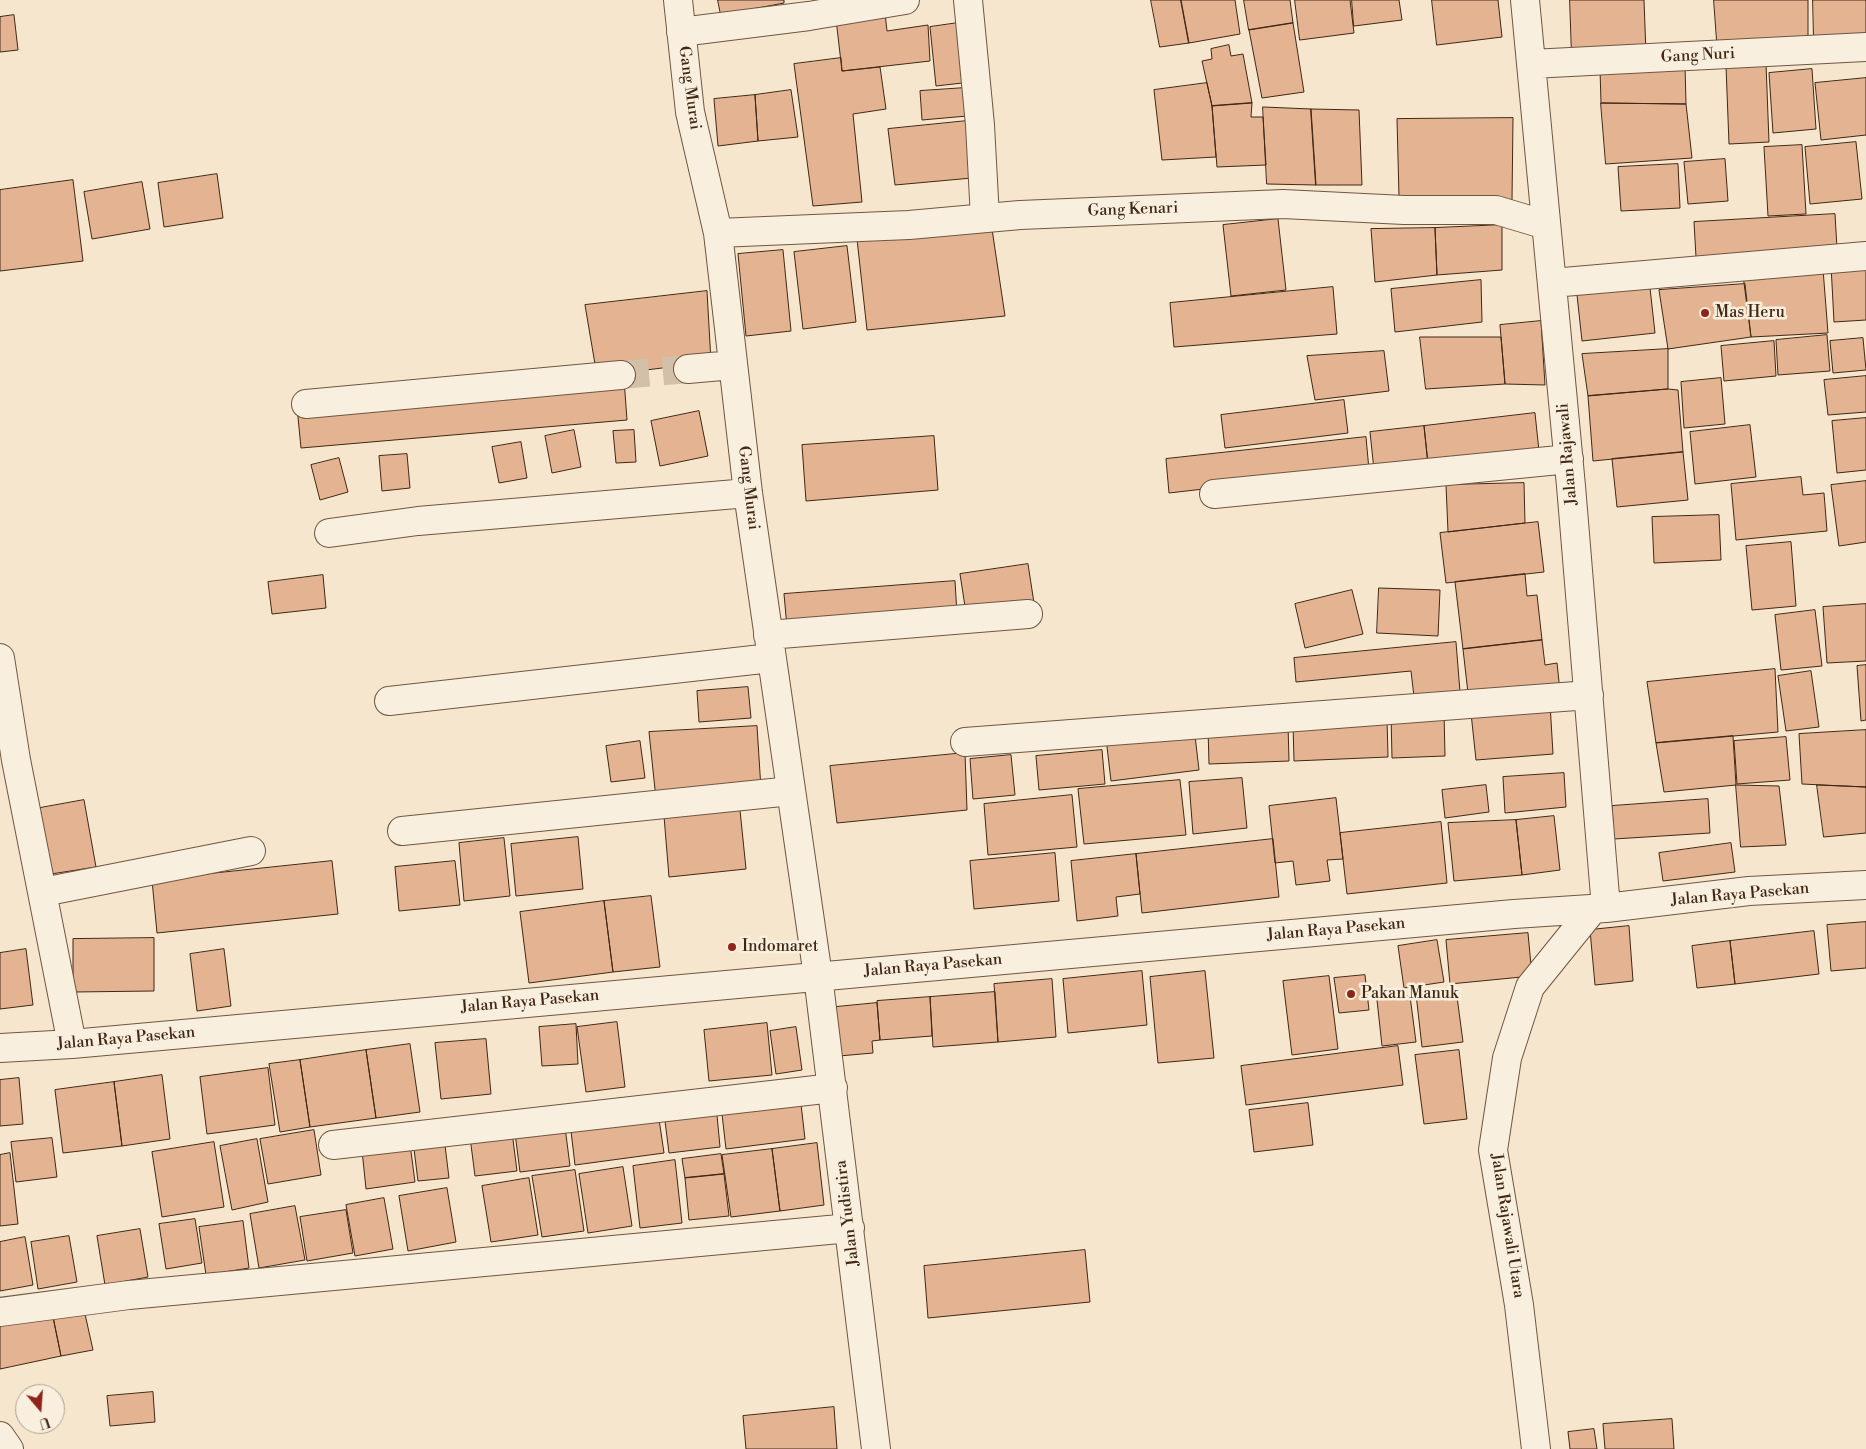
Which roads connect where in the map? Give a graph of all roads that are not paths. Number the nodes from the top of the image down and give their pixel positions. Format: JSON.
{"nodes":[{"id":1,"x":678,"y":0,"type":"edge"},
{"id":2,"x":905,"y":0,"type":"edge"},
{"id":3,"x":968,"y":0,"type":"edge"},
{"id":4,"x":1525,"y":0,"type":"edge"},
{"id":5,"x":681,"y":32,"type":"junction"},
{"id":6,"x":1866,"y":48,"type":"edge"},
{"id":7,"x":1531,"y":64,"type":"junction"},
{"id":8,"x":986,"y":218,"type":"junction"},
{"id":9,"x":1546,"y":225,"type":"junction"},
{"id":10,"x":718,"y":233,"type":"junction"},
{"id":11,"x":1866,"y":256,"type":"edge"},
{"id":12,"x":1552,"y":283,"type":"junction"},
{"id":13,"x":733,"y":365,"type":"junction"},
{"id":14,"x":688,"y":369,"type":"tunnel mouth"},
{"id":15,"x":621,"y":375,"type":"tunnel mouth"},
{"id":16,"x":306,"y":404,"type":"dead end"},
{"id":17,"x":1569,"y":458,"type":"junction"},
{"id":18,"x":748,"y":493,"type":"junction"},
{"id":19,"x":1214,"y":494,"type":"dead end"},
{"id":20,"x":329,"y":533,"type":"dead end"},
{"id":21,"x":1028,"y":614,"type":"dead end"},
{"id":22,"x":770,"y":646,"type":"junction"},
{"id":23,"x":0,"y":658,"type":"edge"},
{"id":24,"x":1589,"y":695,"type":"junction"},
{"id":25,"x":389,"y":701,"type":"dead end"},
{"id":26,"x":965,"y":742,"type":"dead end"},
{"id":27,"x":791,"y":791,"type":"junction"},
{"id":28,"x":402,"y":831,"type":"dead end"},
{"id":29,"x":251,"y":851,"type":"dead end"},
{"id":30,"x":1866,"y":885,"type":"edge"},
{"id":31,"x":43,"y":892,"type":"junction"},
{"id":32,"x":1599,"y":908,"type":"junction"},
{"id":33,"x":818,"y":976,"type":"junction"},
{"id":34,"x":72,"y":1044,"type":"junction"},
{"id":35,"x":0,"y":1048,"type":"edge"},
{"id":36,"x":833,"y":1088,"type":"junction"},
{"id":37,"x":333,"y":1144,"type":"dead end"},
{"id":38,"x":850,"y":1228,"type":"junction"},
{"id":39,"x":0,"y":1312,"type":"edge"},
{"id":40,"x":0,"y":1436,"type":"edge"},
{"id":41,"x":9,"y":1449,"type":"edge"},
{"id":42,"x":876,"y":1449,"type":"edge"},
{"id":43,"x":1536,"y":1449,"type":"edge"}],
"edges":[{"from":1,"to":5,"type":"street","name":"Gang Murai"},
{"from":2,"to":5,"type":"street"},
{"from":3,"to":8,"type":"street"},
{"from":4,"to":7,"type":"street","name":"Jalan Rajawali"},
{"from":5,"to":10,"type":"street","name":"Gang Murai"},
{"from":6,"to":7,"type":"street","name":"Gang Nuri"},
{"from":7,"to":9,"type":"street","name":"Jalan Rajawali"},
{"from":8,"to":9,"type":"street","name":"Gang Kenari"},
{"from":8,"to":10,"type":"street","name":"Gang Kenari"},
{"from":9,"to":12,"type":"street","name":"Jalan Rajawali"},
{"from":10,"to":13,"type":"street","name":"Gang Murai"},
{"from":11,"to":12,"type":"street"},
{"from":12,"to":17,"type":"street","name":"Jalan Rajawali"},
{"from":13,"to":14,"type":"street"},
{"from":13,"to":18,"type":"street","name":"Gang Murai"},
{"from":15,"to":16,"type":"street"},
{"from":17,"to":19,"type":"street"},
{"from":17,"to":24,"type":"street","name":"Jalan Rajawali"},
{"from":18,"to":20,"type":"street"},
{"from":18,"to":22,"type":"street","name":"Gang Murai"},
{"from":21,"to":22,"type":"street"},
{"from":22,"to":25,"type":"street"},
{"from":22,"to":27,"type":"street","name":"Gang Murai"},
{"from":23,"to":31,"type":"street"},
{"from":24,"to":26,"type":"street"},
{"from":24,"to":32,"type":"street","name":"Jalan Rajawali"},
{"from":27,"to":28,"type":"street"},
{"from":27,"to":33,"type":"street","name":"Gang Murai"},
{"from":29,"to":31,"type":"street"},
{"from":30,"to":32,"type":"street","name":"Jalan Raya Pasekan"},
{"from":31,"to":34,"type":"street"},
{"from":32,"to":33,"type":"street","name":"Jalan Raya Pasekan"},
{"from":32,"to":43,"type":"street","name":"Jalan Rajawali Utara"},
{"from":33,"to":34,"type":"street","name":"Jalan Raya Pasekan"},
{"from":33,"to":36,"type":"street","name":"Jalan Yudistira"},
{"from":34,"to":35,"type":"street","name":"Jalan Raya Pasekan"},
{"from":36,"to":37,"type":"street"},
{"from":36,"to":38,"type":"street","name":"Jalan Yudistira"},
{"from":38,"to":39,"type":"street"},
{"from":38,"to":42,"type":"street","name":"Jalan Yudistira"},
{"from":40,"to":41,"type":"street"}]}
